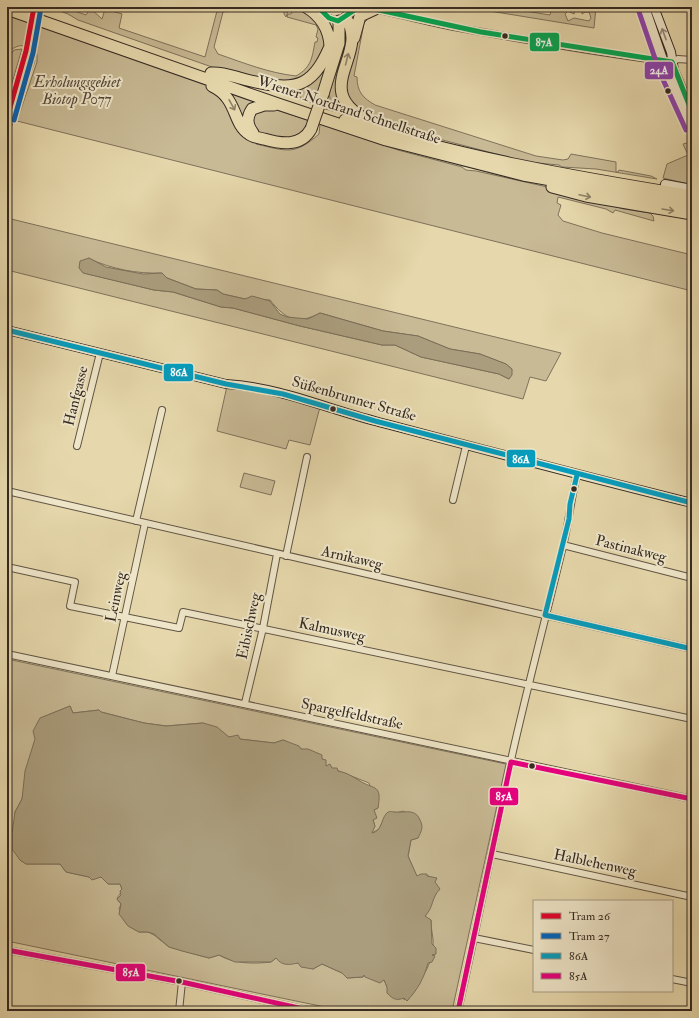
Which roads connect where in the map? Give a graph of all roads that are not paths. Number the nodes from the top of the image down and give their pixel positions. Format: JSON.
{"nodes":[{"id":1,"x":25,"y":7,"type":"edge"},
{"id":2,"x":306,"y":7,"type":"edge"},
{"id":3,"x":359,"y":7,"type":"edge"},
{"id":4,"x":645,"y":7,"type":"edge"},
{"id":5,"x":654,"y":7,"type":"edge"},
{"id":6,"x":321,"y":8,"type":"edge"},
{"id":7,"x":375,"y":8,"type":"edge"},
{"id":8,"x":7,"y":9,"type":"edge"},
{"id":9,"x":344,"y":15,"type":"edge"},
{"id":10,"x":351,"y":44,"type":"junction"},
{"id":11,"x":333,"y":46,"type":"junction"},
{"id":12,"x":664,"y":60,"type":"junction"},
{"id":13,"x":692,"y":60,"type":"edge"},
{"id":14,"x":672,"y":62,"type":"junction"},
{"id":15,"x":208,"y":76,"type":"junction"},
{"id":16,"x":278,"y":104,"type":"junction"},
{"id":17,"x":692,"y":112,"type":"edge"},
{"id":18,"x":692,"y":127,"type":"edge"},
{"id":19,"x":391,"y":134,"type":"junction"},
{"id":20,"x":256,"y":137,"type":"junction"},
{"id":21,"x":544,"y":171,"type":"junction"},
{"id":22,"x":523,"y":175,"type":"junction"},
{"id":23,"x":665,"y":184,"type":"joint"},
{"id":24,"x":692,"y":189,"type":"edge"},
{"id":25,"x":692,"y":196,"type":"edge"},
{"id":26,"x":692,"y":205,"type":"edge"},
{"id":27,"x":692,"y":214,"type":"edge"},
{"id":28,"x":7,"y":330,"type":"edge"},
{"id":29,"x":100,"y":353,"type":"junction"},
{"id":30,"x":162,"y":410,"type":"dead end"},
{"id":31,"x":77,"y":446,"type":"dead end"},
{"id":32,"x":466,"y":446,"type":"junction"},
{"id":33,"x":307,"y":457,"type":"dead end"},
{"id":34,"x":577,"y":475,"type":"junction"},
{"id":35,"x":7,"y":491,"type":"edge"},
{"id":36,"x":453,"y":500,"type":"dead end"},
{"id":37,"x":692,"y":503,"type":"edge"},
{"id":38,"x":136,"y":521,"type":"junction"},
{"id":39,"x":145,"y":523,"type":"junction"},
{"id":40,"x":563,"y":545,"type":"junction"},
{"id":41,"x":277,"y":554,"type":"junction"},
{"id":42,"x":286,"y":556,"type":"junction"},
{"id":43,"x":7,"y":567,"type":"edge"},
{"id":44,"x":692,"y":578,"type":"edge"},
{"id":45,"x":545,"y":616,"type":"junction"},
{"id":46,"x":125,"y":617,"type":"junction"},
{"id":47,"x":263,"y":628,"type":"junction"},
{"id":48,"x":692,"y":649,"type":"edge"},
{"id":49,"x":7,"y":654,"type":"edge"},
{"id":50,"x":112,"y":676,"type":"junction"},
{"id":51,"x":528,"y":686,"type":"junction"},
{"id":52,"x":245,"y":704,"type":"junction"},
{"id":53,"x":692,"y":719,"type":"edge"},
{"id":54,"x":511,"y":762,"type":"junction"},
{"id":55,"x":692,"y":799,"type":"edge"},
{"id":56,"x":492,"y":854,"type":"junction"},
{"id":57,"x":692,"y":897,"type":"edge"},
{"id":58,"x":474,"y":938,"type":"junction"},
{"id":59,"x":7,"y":950,"type":"edge"},
{"id":60,"x":533,"y":950,"type":"edge"},
{"id":61,"x":673,"y":979,"type":"edge"},
{"id":62,"x":182,"y":982,"type":"junction"},
{"id":63,"x":692,"y":983,"type":"edge"},
{"id":64,"x":180,"y":1011,"type":"edge"},
{"id":65,"x":312,"y":1011,"type":"edge"},
{"id":66,"x":458,"y":1011,"type":"edge"}],
"edges":[{"from":1,"to":15,"type":"highway","name":"Wiener Nordrand Schnellstraße"},
{"from":2,"to":11,"type":"highway"},
{"from":3,"to":9,"type":"street"},
{"from":4,"to":12,"type":"street"},
{"from":14,"to":5,"type":"street","one_way":true},
{"from":6,"to":9,"type":"street"},
{"from":7,"to":10,"type":"highway"},
{"from":7,"to":12,"type":"street"},
{"from":8,"to":15,"type":"highway","name":"Wiener Nordrand Schnellstraße"},
{"from":9,"to":10,"type":"highway"},
{"from":9,"to":11,"type":"highway"},
{"from":9,"to":11,"type":"highway"},
{"from":19,"to":10,"type":"highway","one_way":true},
{"from":11,"to":15,"type":"highway"},
{"from":11,"to":20,"type":"highway","bridge":true},
{"from":12,"to":14,"type":"street"},
{"from":12,"to":18,"type":"street"},
{"from":13,"to":14,"type":"street"},
{"from":14,"to":17,"type":"street"},
{"from":15,"to":16,"type":"highway","name":"Wiener Nordrand Schnellstraße"},
{"from":15,"to":19,"type":"highway","name":"Wiener Nordrand Schnellstraße"},
{"from":15,"to":20,"type":"highway","one_way":true},
{"from":16,"to":20,"type":"highway"},
{"from":16,"to":22,"type":"highway","name":"Wiener Nordrand Schnellstraße"},
{"from":19,"to":21,"type":"highway","name":"Wiener Nordrand Schnellstraße"},
{"from":21,"to":23,"type":"highway"},
{"from":21,"to":25,"type":"highway","name":"Wiener Nordrand Schnellstraße"},
{"from":22,"to":26,"type":"highway","name":"Wiener Nordrand Schnellstraße"},
{"from":22,"to":27,"type":"highway","one_way":true},
{"from":23,"to":24,"type":"street"},
{"from":28,"to":29,"type":"street","name":"Süßenbrunner Straße"},
{"from":29,"to":31,"type":"street","name":"Hanfgasse"},
{"from":29,"to":32,"type":"street","name":"Süßenbrunner Straße"},
{"from":30,"to":38,"type":"street"},
{"from":32,"to":34,"type":"street","name":"Süßenbrunner Straße"},
{"from":32,"to":36,"type":"street"},
{"from":33,"to":42,"type":"street"},
{"from":34,"to":37,"type":"street","name":"Süßenbrunner Straße"},
{"from":34,"to":40,"type":"street"},
{"from":35,"to":38,"type":"street","name":"Arnikaweg"},
{"from":38,"to":39,"type":"street","name":"Arnikaweg"},
{"from":39,"to":41,"type":"street","name":"Arnikaweg"},
{"from":39,"to":46,"type":"street","name":"Leinweg"},
{"from":40,"to":44,"type":"street","name":"Pastinakweg"},
{"from":40,"to":45,"type":"street"},
{"from":41,"to":42,"type":"street","name":"Arnikaweg"},
{"from":41,"to":47,"type":"street","name":"Eibischweg"},
{"from":42,"to":45,"type":"street","name":"Arnikaweg"},
{"from":43,"to":46,"type":"street","name":"Kalmusweg"},
{"from":45,"to":48,"type":"street","name":"Arnikaweg"},
{"from":45,"to":51,"type":"street"},
{"from":46,"to":47,"type":"street","name":"Kalmusweg"},
{"from":46,"to":50,"type":"street","name":"Leinweg"},
{"from":47,"to":51,"type":"street","name":"Kalmusweg"},
{"from":47,"to":52,"type":"street","name":"Eibischweg"},
{"from":49,"to":50,"type":"street","name":"Spargelfeldstraße"},
{"from":50,"to":52,"type":"street","name":"Spargelfeldstraße"},
{"from":51,"to":53,"type":"street","name":"Kalmusweg"},
{"from":51,"to":54,"type":"street"},
{"from":52,"to":54,"type":"street","name":"Spargelfeldstraße"},
{"from":54,"to":55,"type":"street","name":"Spargelfeldstraße"},
{"from":54,"to":56,"type":"street"},
{"from":56,"to":57,"type":"street","name":"Halblehenweg"},
{"from":56,"to":58,"type":"street"},
{"from":58,"to":60,"type":"street"},
{"from":58,"to":66,"type":"street"},
{"from":59,"to":62,"type":"street"},
{"from":61,"to":63,"type":"street"},
{"from":62,"to":64,"type":"street"},
{"from":62,"to":65,"type":"street"}]}
